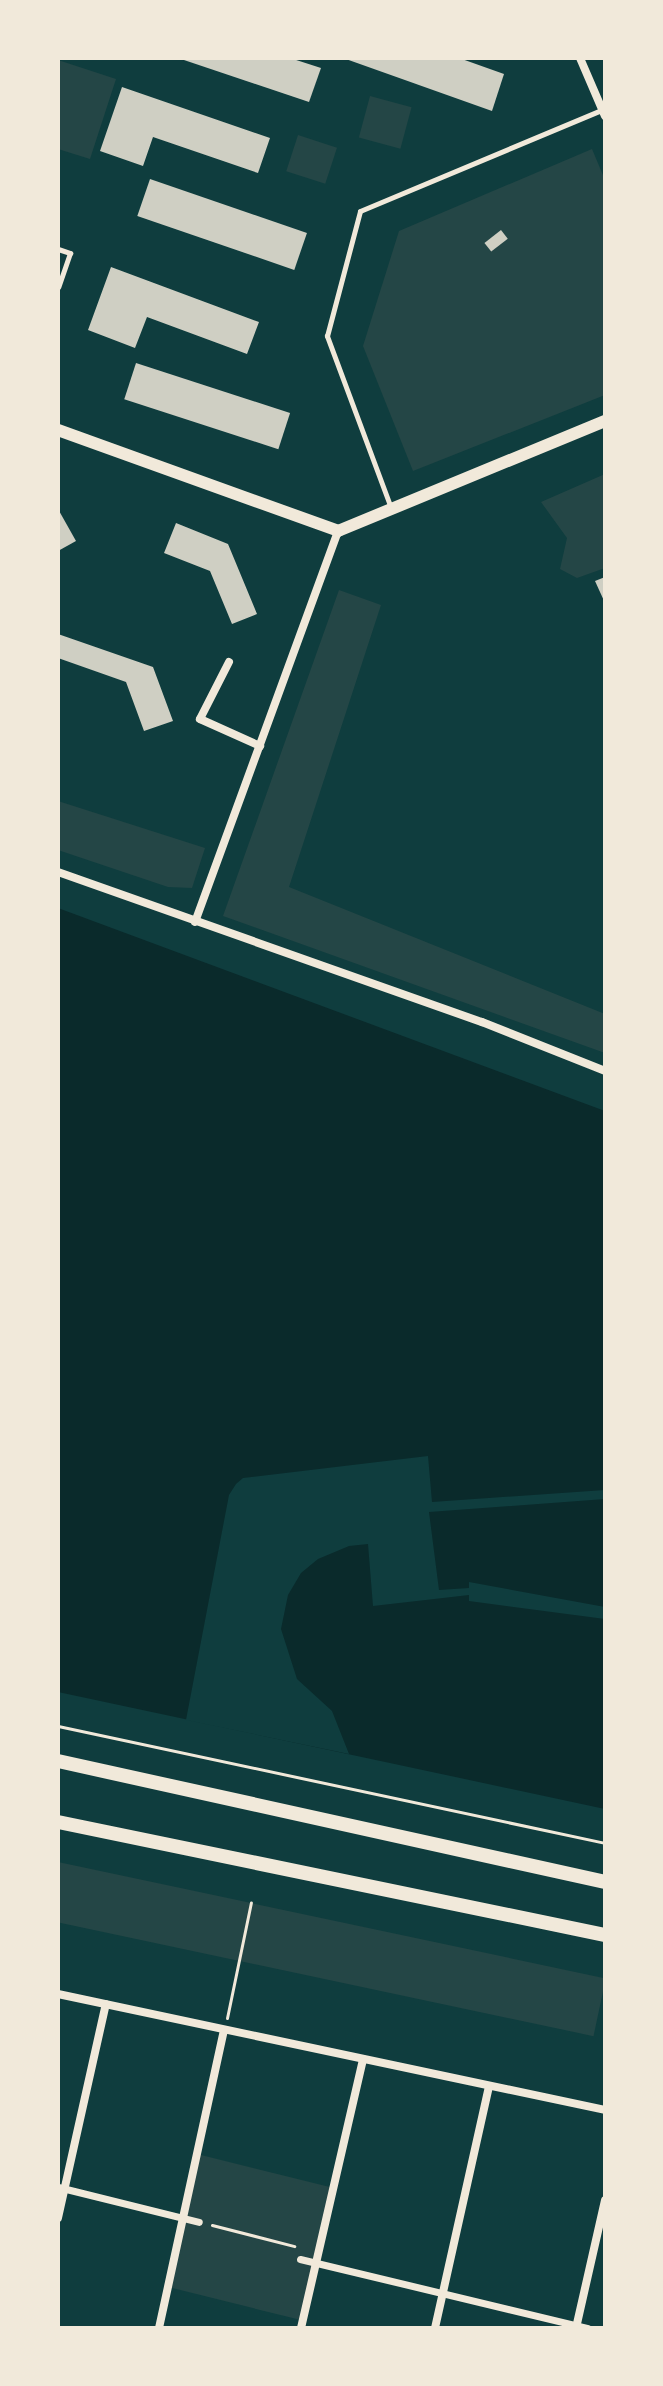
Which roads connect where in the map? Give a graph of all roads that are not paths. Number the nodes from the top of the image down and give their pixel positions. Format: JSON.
{"nodes":[{"id":1,"x":580,"y":58,"type":"edge"},
{"id":2,"x":604,"y":113,"type":"edge"},
{"id":3,"x":58,"y":249,"type":"edge"},
{"id":4,"x":58,"y":287,"type":"edge"},
{"id":5,"x":605,"y":421,"type":"edge"},
{"id":6,"x":58,"y":430,"type":"edge"},
{"id":7,"x":391,"y":509,"type":"junction"},
{"id":8,"x":338,"y":531,"type":"junction"},
{"id":9,"x":229,"y":662,"type":"dead end"},
{"id":10,"x":260,"y":746,"type":"junction"},
{"id":11,"x":58,"y":872,"type":"edge"},
{"id":12,"x":195,"y":922,"type":"junction"},
{"id":13,"x":605,"y":1071,"type":"edge"},
{"id":14,"x":58,"y":1761,"type":"edge"},
{"id":15,"x":58,"y":1822,"type":"edge"},
{"id":16,"x":605,"y":1882,"type":"edge"},
{"id":17,"x":605,"y":1935,"type":"edge"},
{"id":18,"x":58,"y":1994,"type":"edge"},
{"id":19,"x":106,"y":2004,"type":"junction"},
{"id":20,"x":224,"y":2030,"type":"junction"},
{"id":21,"x":363,"y":2059,"type":"junction"},
{"id":22,"x":489,"y":2086,"type":"junction"},
{"id":23,"x":605,"y":2110,"type":"edge"},
{"id":24,"x":61,"y":2187,"type":"edge"},
{"id":25,"x":605,"y":2200,"type":"edge"},
{"id":26,"x":58,"y":2218,"type":"edge"},
{"id":27,"x":183,"y":2218,"type":"junction"},
{"id":28,"x":199,"y":2222,"type":"road end"},
{"id":29,"x":300,"y":2259,"type":"road end"},
{"id":30,"x":317,"y":2263,"type":"junction"},
{"id":31,"x":443,"y":2293,"type":"junction"},
{"id":32,"x":576,"y":2327,"type":"edge"},
{"id":33,"x":159,"y":2328,"type":"edge"},
{"id":34,"x":301,"y":2328,"type":"edge"},
{"id":35,"x":435,"y":2328,"type":"edge"},
{"id":36,"x":588,"y":2328,"type":"edge"}],
"edges":[{"from":1,"to":2,"type":"street"},
{"from":2,"to":7,"type":"lane"},
{"from":3,"to":4,"type":"lane"},
{"from":5,"to":7,"type":"street"},
{"from":6,"to":8,"type":"street"},
{"from":7,"to":8,"type":"street"},
{"from":8,"to":10,"type":"street"},
{"from":9,"to":10,"type":"street"},
{"from":10,"to":12,"type":"street"},
{"from":11,"to":12,"type":"street"},
{"from":12,"to":13,"type":"street"},
{"from":14,"to":16,"type":"main road"},
{"from":15,"to":17,"type":"main road"},
{"from":18,"to":19,"type":"street"},
{"from":19,"to":20,"type":"street"},
{"from":19,"to":24,"type":"street"},
{"from":20,"to":21,"type":"street"},
{"from":20,"to":27,"type":"street"},
{"from":21,"to":22,"type":"street"},
{"from":21,"to":30,"type":"street"},
{"from":22,"to":23,"type":"street"},
{"from":22,"to":31,"type":"street"},
{"from":24,"to":26,"type":"street"},
{"from":24,"to":27,"type":"street"},
{"from":25,"to":32,"type":"street"},
{"from":27,"to":28,"type":"street"},
{"from":27,"to":33,"type":"street"},
{"from":29,"to":30,"type":"street"},
{"from":30,"to":31,"type":"street"},
{"from":30,"to":34,"type":"street"},
{"from":31,"to":32,"type":"street"},
{"from":31,"to":35,"type":"street"},
{"from":32,"to":36,"type":"street"}]}
